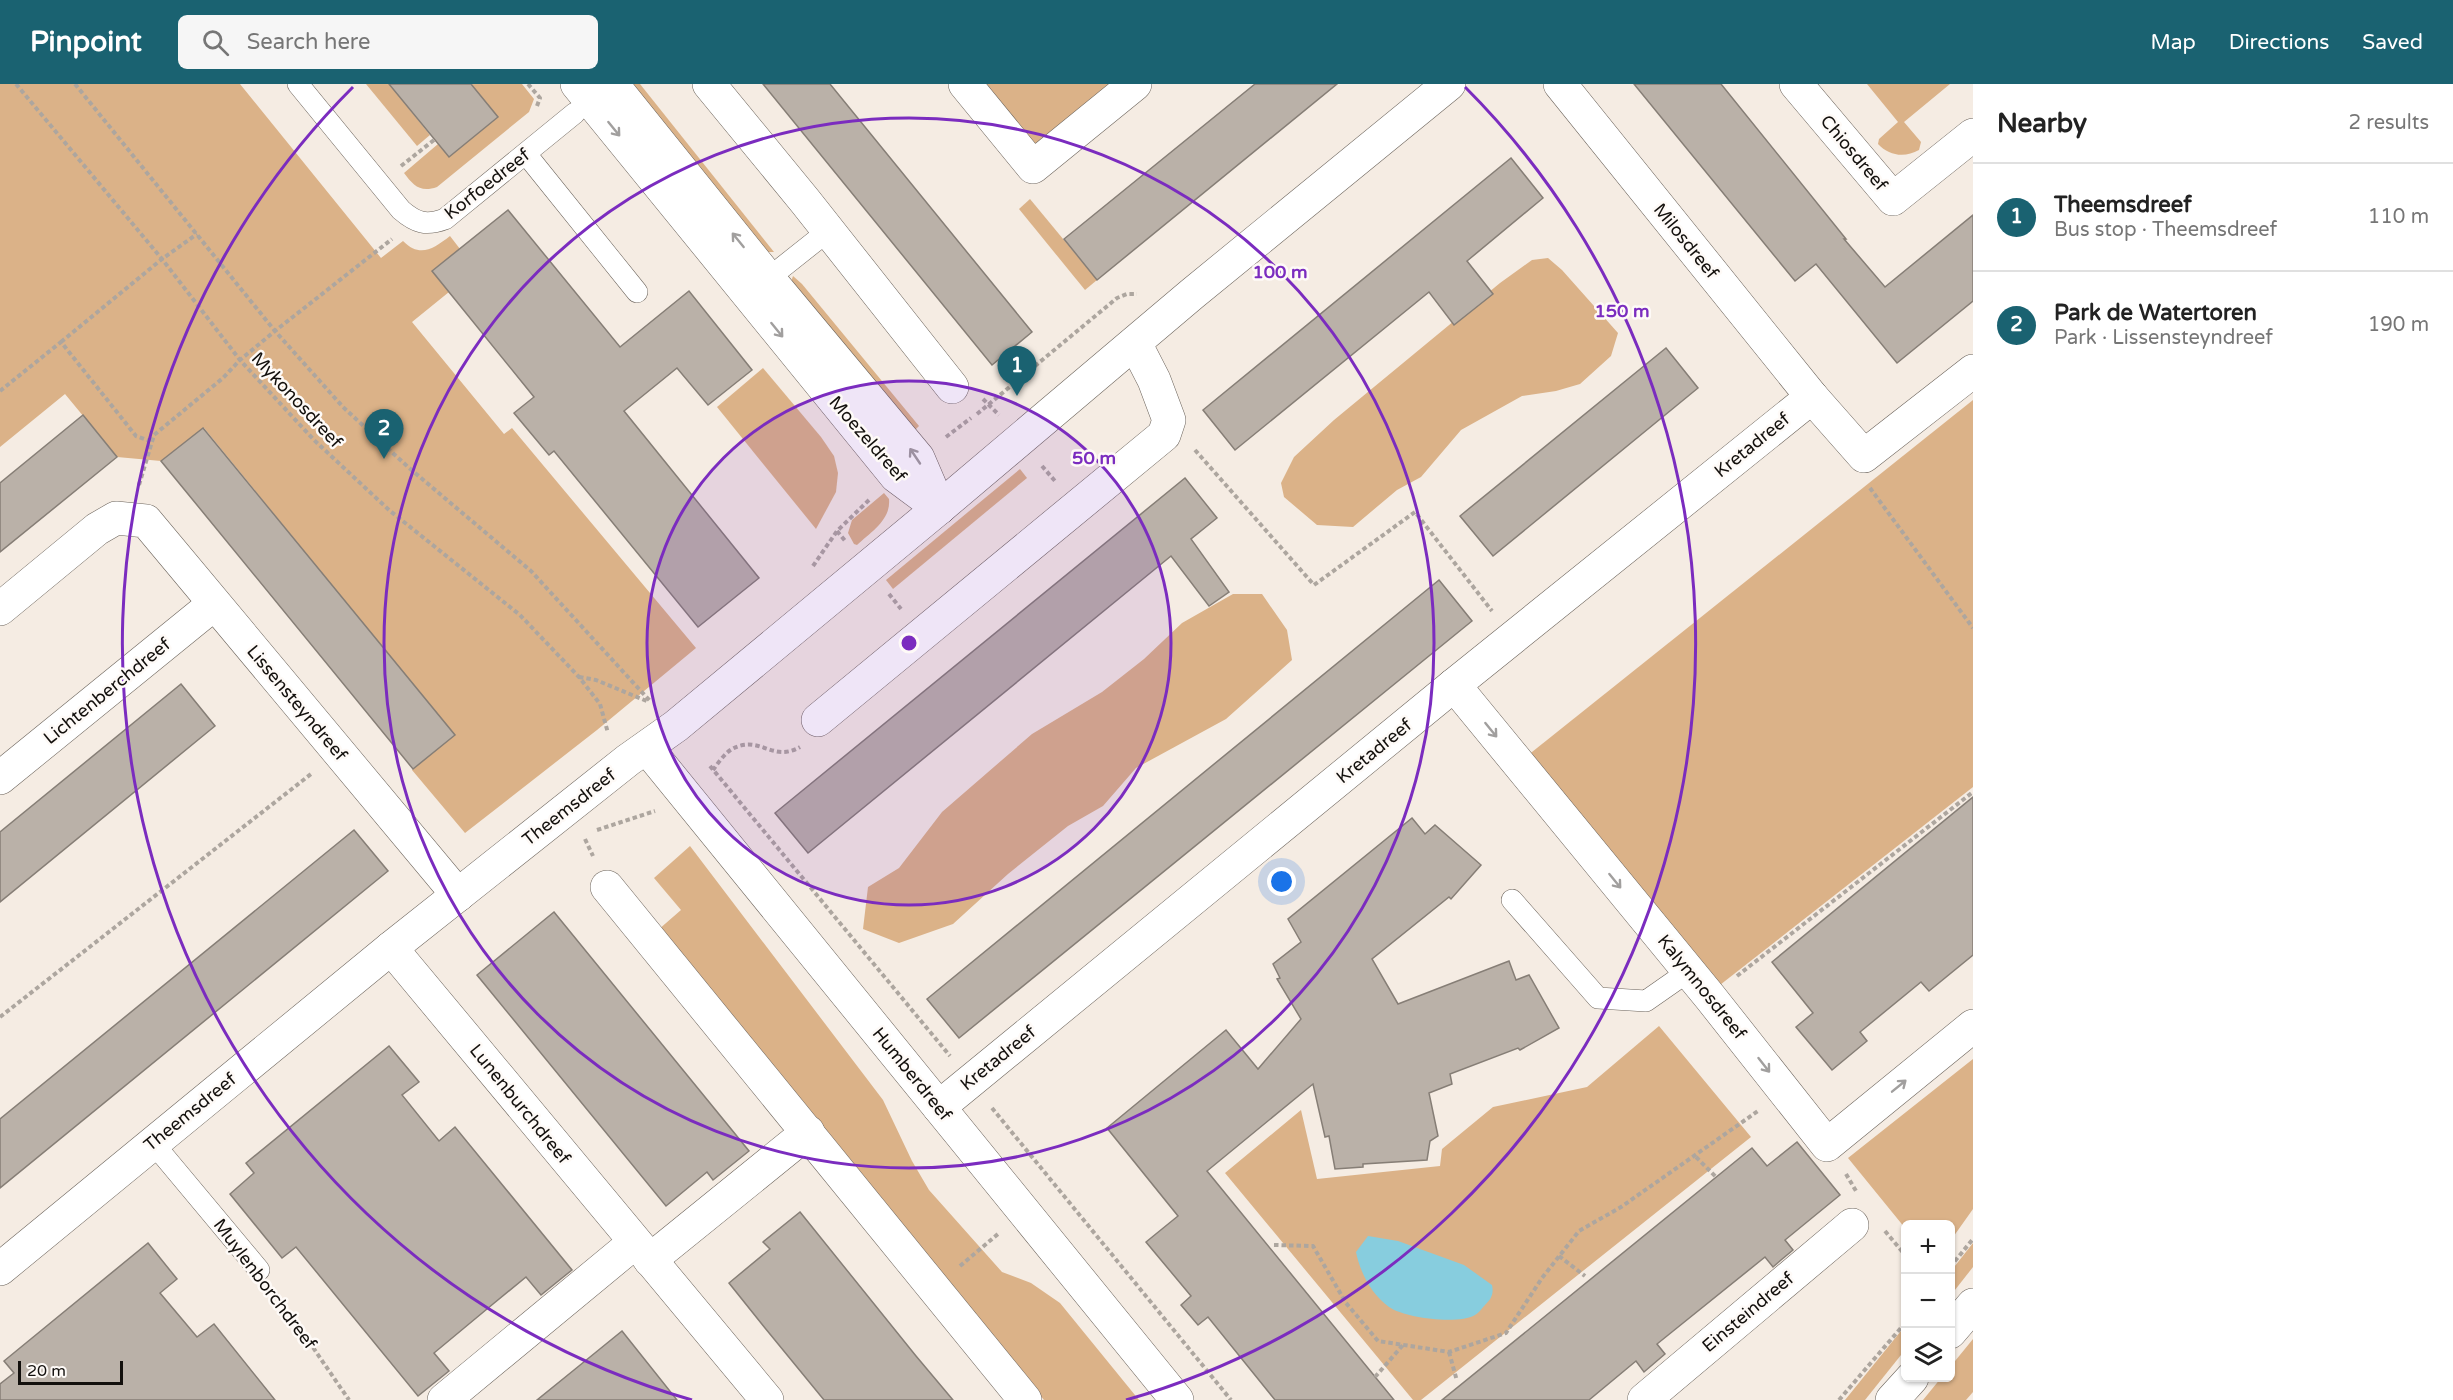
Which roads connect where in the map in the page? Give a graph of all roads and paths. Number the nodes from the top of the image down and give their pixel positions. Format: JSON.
{"nodes":[{"id":1,"x":16,"y":84,"type":"edge"},
{"id":2,"x":75,"y":84,"type":"edge"},
{"id":3,"x":298,"y":84,"type":"edge"},
{"id":4,"x":709,"y":84,"type":"edge"},
{"id":5,"x":964,"y":84,"type":"edge"},
{"id":6,"x":1135,"y":84,"type":"edge"},
{"id":7,"x":1449,"y":84,"type":"edge"},
{"id":8,"x":1560,"y":84,"type":"edge"},
{"id":9,"x":1796,"y":84,"type":"edge"},
{"id":10,"x":593,"y":93,"type":"edge"},
{"id":11,"x":1973,"y":135,"type":"edge"},
{"id":12,"x":434,"y":140,"type":"dead end"},
{"id":13,"x":525,"y":154,"type":"junction"},
{"id":14,"x":380,"y":184,"type":"junction"},
{"id":15,"x":409,"y":217,"type":"junction"},
{"id":16,"x":828,"y":231,"type":"junction"},
{"id":17,"x":197,"y":234,"type":"junction"},
{"id":18,"x":162,"y":260,"type":"junction"},
{"id":19,"x":758,"y":286,"type":"junction"},
{"id":20,"x":637,"y":292,"type":"dead end"},
{"id":21,"x":1192,"y":294,"type":"junction"},
{"id":22,"x":275,"y":331,"type":"junction"},
{"id":23,"x":61,"y":342,"type":"junction"},
{"id":24,"x":1135,"y":343,"type":"junction"},
{"id":25,"x":240,"y":360,"type":"junction"},
{"id":26,"x":1973,"y":371,"type":"edge"},
{"id":27,"x":952,"y":387,"type":"dead end"},
{"id":28,"x":0,"y":391,"type":"edge"},
{"id":29,"x":1812,"y":397,"type":"junction"},
{"id":30,"x":989,"y":405,"type":"dead end"},
{"id":31,"x":1169,"y":420,"type":"junction"},
{"id":32,"x":150,"y":441,"type":"junction"},
{"id":33,"x":1864,"y":456,"type":"junction"},
{"id":34,"x":939,"y":508,"type":"junction"},
{"id":35,"x":131,"y":518,"type":"junction"},
{"id":36,"x":214,"y":604,"type":"junction"},
{"id":37,"x":0,"y":609,"type":"edge"},
{"id":38,"x":1973,"y":628,"type":"edge"},
{"id":39,"x":1513,"y":639,"type":"junction"},
{"id":40,"x":579,"y":677,"type":"junction"},
{"id":41,"x":1454,"y":685,"type":"junction"},
{"id":42,"x":818,"y":720,"type":"joint"},
{"id":43,"x":338,"y":752,"type":"junction"},
{"id":44,"x":637,"y":754,"type":"junction"},
{"id":45,"x":0,"y":778,"type":"edge"},
{"id":46,"x":1973,"y":792,"type":"edge"},
{"id":47,"x":682,"y":794,"type":"junction"},
{"id":48,"x":594,"y":832,"type":"dead end"},
{"id":49,"x":607,"y":887,"type":"dead end"},
{"id":50,"x":458,"y":895,"type":"junction"},
{"id":51,"x":1512,"y":900,"type":"dead end"},
{"id":52,"x":392,"y":948,"type":"junction"},
{"id":53,"x":1689,"y":971,"type":"junction"},
{"id":54,"x":1710,"y":997,"type":"junction"},
{"id":55,"x":0,"y":1017,"type":"edge"},
{"id":56,"x":1973,"y":1026,"type":"edge"},
{"id":57,"x":1785,"y":1091,"type":"junction"},
{"id":58,"x":939,"y":1107,"type":"junction"},
{"id":59,"x":808,"y":1132,"type":"junction"},
{"id":60,"x":153,"y":1143,"type":"junction"},
{"id":61,"x":1696,"y":1157,"type":"junction"},
{"id":62,"x":1716,"y":1177,"type":"dead end"},
{"id":63,"x":1852,"y":1225,"type":"dead end"},
{"id":64,"x":1006,"y":1228,"type":"dead end"},
{"id":65,"x":1973,"y":1239,"type":"edge"},
{"id":66,"x":1274,"y":1245,"type":"dead end"},
{"id":67,"x":642,"y":1251,"type":"junction"},
{"id":68,"x":1559,"y":1256,"type":"junction"},
{"id":69,"x":1955,"y":1261,"type":"edge"},
{"id":70,"x":0,"y":1269,"type":"edge"},
{"id":71,"x":259,"y":1270,"type":"joint"},
{"id":72,"x":1585,"y":1276,"type":"dead end"},
{"id":73,"x":934,"y":1287,"type":"junction"},
{"id":74,"x":1973,"y":1305,"type":"edge"},
{"id":75,"x":1901,"y":1327,"type":"edge"},
{"id":76,"x":1953,"y":1328,"type":"edge"},
{"id":77,"x":1403,"y":1345,"type":"junction"},
{"id":78,"x":1449,"y":1352,"type":"junction"},
{"id":79,"x":1375,"y":1377,"type":"dead end"},
{"id":80,"x":1457,"y":1381,"type":"dead end"},
{"id":81,"x":1908,"y":1382,"type":"edge"},
{"id":82,"x":349,"y":1400,"type":"edge"},
{"id":83,"x":444,"y":1400,"type":"edge"},
{"id":84,"x":766,"y":1400,"type":"edge"},
{"id":85,"x":1025,"y":1400,"type":"edge"},
{"id":86,"x":1177,"y":1400,"type":"edge"},
{"id":87,"x":1644,"y":1400,"type":"edge"},
{"id":88,"x":1839,"y":1400,"type":"edge"},
{"id":89,"x":1892,"y":1400,"type":"edge"}],
"edges":[{"from":1,"to":18,"type":"path","name":"Mykonosdreef"},
{"from":2,"to":17,"type":"path"},
{"from":3,"to":14,"type":"lane"},
{"from":4,"to":16,"type":"street"},
{"from":5,"to":6,"type":"street"},
{"from":7,"to":21,"type":"street","name":"Theemsdreef"},
{"from":8,"to":29,"type":"street","name":"Milosdreef"},
{"from":9,"to":11,"type":"street","name":"Chiosdreef"},
{"from":10,"to":13,"type":"lane","name":"Korfoedreef"},
{"from":10,"to":19,"type":"street","name":"Moezeldreef"},
{"from":12,"to":14,"type":"path"},
{"from":13,"to":15,"type":"lane","name":"Korfoedreef"},
{"from":13,"to":20,"type":"lane"},
{"from":14,"to":15,"type":"lane"},
{"from":15,"to":22,"type":"path"},
{"from":16,"to":19,"type":"lane"},
{"from":16,"to":27,"type":"street"},
{"from":17,"to":18,"type":"path"},
{"from":17,"to":22,"type":"path"},
{"from":18,"to":23,"type":"path"},
{"from":18,"to":25,"type":"path","name":"Mykonosdreef"},
{"from":19,"to":34,"type":"street","name":"Moezeldreef"},
{"from":21,"to":24,"type":"street","name":"Theemsdreef"},
{"from":21,"to":30,"type":"path"},
{"from":22,"to":25,"type":"path"},
{"from":22,"to":40,"type":"path"},
{"from":23,"to":28,"type":"path"},
{"from":23,"to":32,"type":"path"},
{"from":24,"to":31,"type":"street"},
{"from":24,"to":34,"type":"street","name":"Theemsdreef"},
{"from":25,"to":32,"type":"path"},
{"from":25,"to":40,"type":"path","name":"Mykonosdreef"},
{"from":26,"to":33,"type":"street"},
{"from":29,"to":33,"type":"street","name":"Milosdreef"},
{"from":29,"to":39,"type":"street","name":"Kretadreef"},
{"from":31,"to":39,"type":"path"},
{"from":31,"to":42,"type":"street"},
{"from":32,"to":35,"type":"path"},
{"from":33,"to":38,"type":"path"},
{"from":34,"to":44,"type":"street","name":"Theemsdreef"},
{"from":35,"to":36,"type":"street","name":"Lissensteyndreef"},
{"from":35,"to":37,"type":"street"},
{"from":36,"to":43,"type":"street","name":"Lissensteyndreef"},
{"from":36,"to":45,"type":"street","name":"Lichtenberchdreef"},
{"from":39,"to":41,"type":"street","name":"Kretadreef"},
{"from":40,"to":44,"type":"path","name":"Mykonosdreef"},
{"from":41,"to":53,"type":"street","name":"Kalymnosdreef","one_way":true},
{"from":41,"to":58,"type":"street","name":"Kretadreef"},
{"from":42,"to":47,"type":"path"},
{"from":43,"to":50,"type":"street","name":"Lissensteyndreef"},
{"from":43,"to":55,"type":"path"},
{"from":44,"to":47,"type":"street","name":"Humberdreef"},
{"from":44,"to":50,"type":"street","name":"Theemsdreef"},
{"from":46,"to":54,"type":"path"},
{"from":47,"to":48,"type":"path"},
{"from":47,"to":58,"type":"street","name":"Humberdreef"},
{"from":49,"to":59,"type":"street"},
{"from":50,"to":52,"type":"street","name":"Theemsdreef"},
{"from":51,"to":53,"type":"lane"},
{"from":52,"to":60,"type":"street","name":"Theemsdreef"},
{"from":52,"to":67,"type":"street","name":"Lunenburchdreef"},
{"from":53,"to":54,"type":"street","name":"Kalymnosdreef"},
{"from":54,"to":57,"type":"street","name":"Kalymnosdreef","one_way":true},
{"from":57,"to":56,"type":"street","name":"Kalymnosdreef","one_way":true},
{"from":57,"to":61,"type":"path"},
{"from":58,"to":86,"type":"street","name":"Humberdreef"},
{"from":59,"to":67,"type":"street"},
{"from":59,"to":73,"type":"street"},
{"from":60,"to":70,"type":"street","name":"Theemsdreef"},
{"from":60,"to":71,"type":"lane","name":"Muylenborchdreef"},
{"from":61,"to":62,"type":"path"},
{"from":61,"to":68,"type":"path"},
{"from":63,"to":87,"type":"street","name":"Einsteindreef"},
{"from":64,"to":73,"type":"path"},
{"from":65,"to":69,"type":"path"},
{"from":66,"to":77,"type":"path"},
{"from":67,"to":83,"type":"street"},
{"from":67,"to":84,"type":"street","name":"Lunenburchdreef"},
{"from":68,"to":72,"type":"path"},
{"from":68,"to":78,"type":"path"},
{"from":71,"to":82,"type":"path","name":"Muylenborchdreef"},
{"from":73,"to":85,"type":"street"},
{"from":74,"to":76,"type":"street"},
{"from":75,"to":88,"type":"path"},
{"from":77,"to":78,"type":"path"},
{"from":77,"to":79,"type":"path"},
{"from":78,"to":80,"type":"path"},
{"from":81,"to":89,"type":"street"}]}
